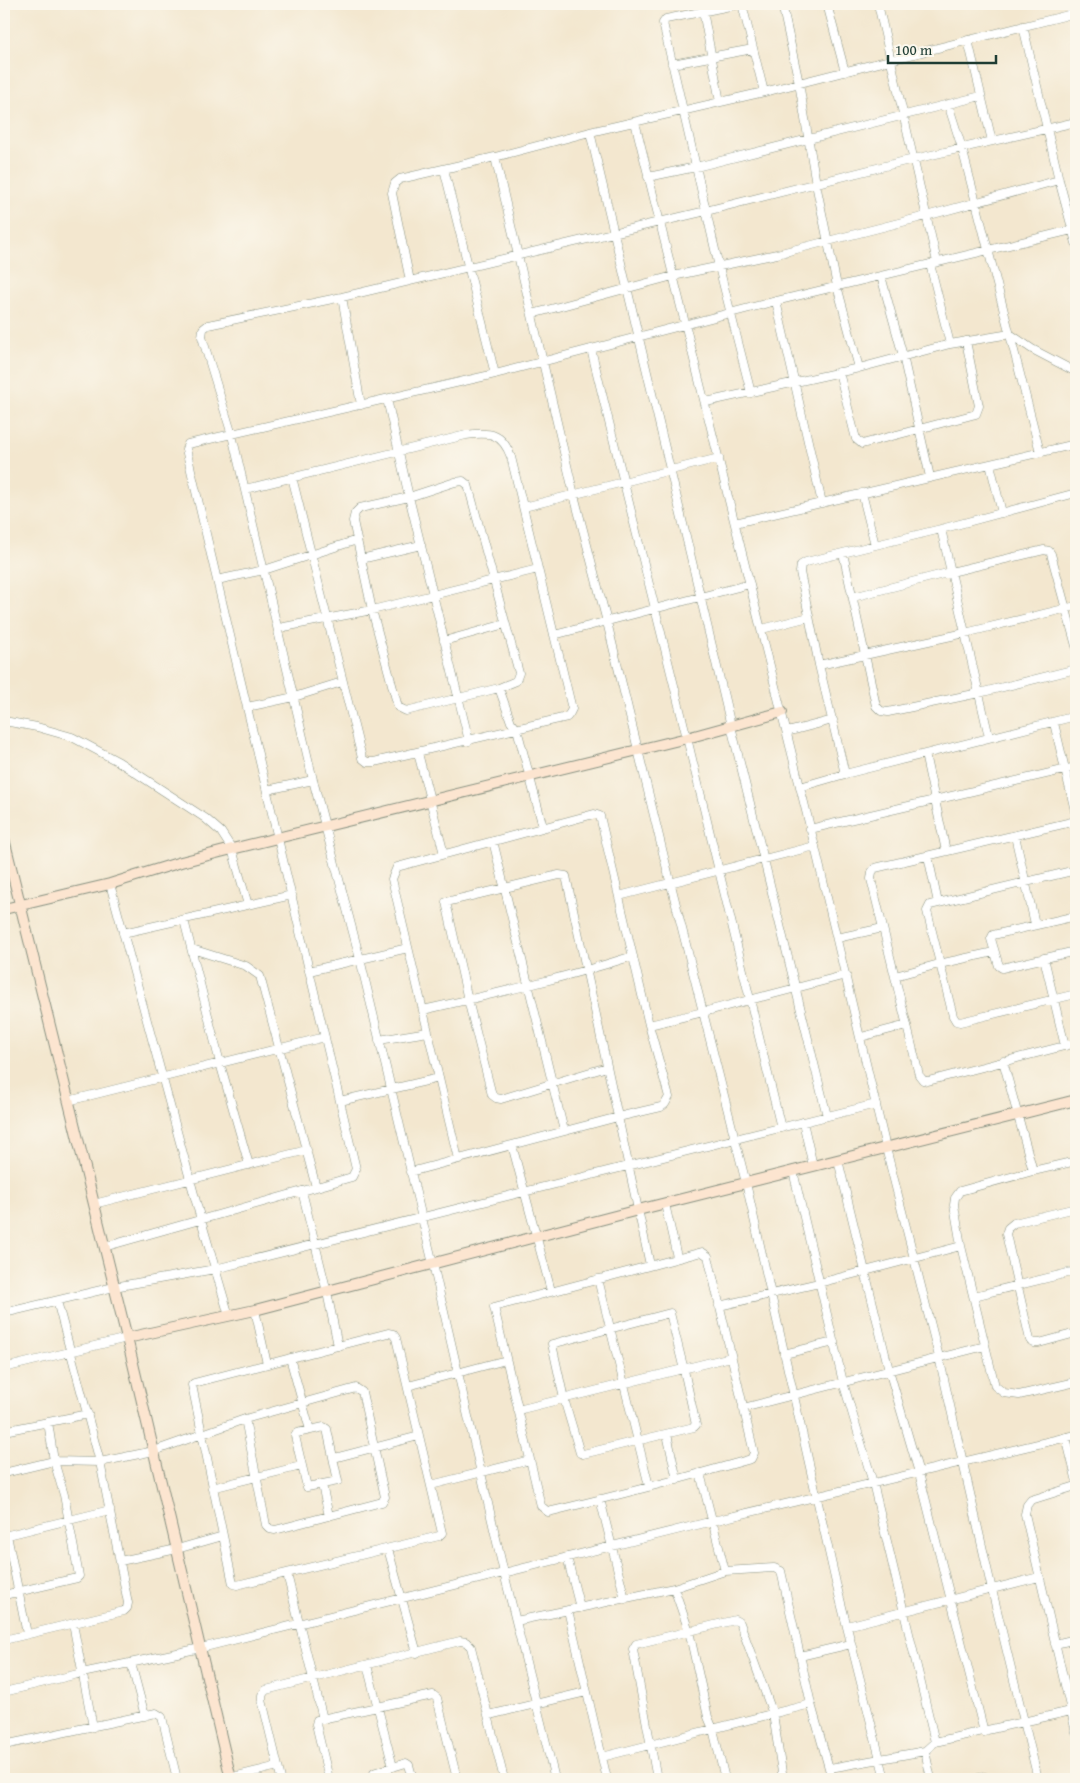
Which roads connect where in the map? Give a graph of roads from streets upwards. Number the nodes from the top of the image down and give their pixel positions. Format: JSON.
{"nodes":[{"id":1,"x":741,"y":4,"type":"edge"},
{"id":2,"x":782,"y":4,"type":"edge"},
{"id":3,"x":830,"y":4,"type":"edge"},
{"id":4,"x":878,"y":4,"type":"edge"},
{"id":5,"x":702,"y":11,"type":"junction"},
{"id":6,"x":1076,"y":14,"type":"edge"},
{"id":7,"x":1023,"y":26,"type":"junction"},
{"id":8,"x":968,"y":40,"type":"junction"},
{"id":9,"x":753,"y":49,"type":"junction"},
{"id":10,"x":711,"y":57,"type":"junction"},
{"id":11,"x":891,"y":60,"type":"junction"},
{"id":12,"x":672,"y":64,"type":"junction"},
{"id":13,"x":845,"y":72,"type":"junction"},
{"id":14,"x":799,"y":83,"type":"junction"},
{"id":15,"x":764,"y":92,"type":"junction"},
{"id":16,"x":981,"y":96,"type":"junction"},
{"id":17,"x":720,"y":102,"type":"junction"},
{"id":18,"x":948,"y":104,"type":"junction"},
{"id":19,"x":683,"y":111,"type":"junction"},
{"id":20,"x":903,"y":116,"type":"junction"},
{"id":21,"x":635,"y":122,"type":"junction"},
{"id":22,"x":1076,"y":122,"type":"edge"},
{"id":23,"x":1048,"y":129,"type":"junction"},
{"id":24,"x":590,"y":132,"type":"junction"},
{"id":25,"x":808,"y":140,"type":"junction"},
{"id":26,"x":992,"y":141,"type":"junction"},
{"id":27,"x":962,"y":148,"type":"junction"},
{"id":28,"x":496,"y":157,"type":"junction"},
{"id":29,"x":913,"y":159,"type":"junction"},
{"id":30,"x":696,"y":167,"type":"junction"},
{"id":31,"x":444,"y":169,"type":"junction"},
{"id":32,"x":648,"y":177,"type":"junction"},
{"id":33,"x":1059,"y":180,"type":"junction"},
{"id":34,"x":816,"y":184,"type":"junction"},
{"id":35,"x":976,"y":203,"type":"junction"},
{"id":36,"x":706,"y":211,"type":"junction"},
{"id":37,"x":926,"y":216,"type":"junction"},
{"id":38,"x":660,"y":222,"type":"junction"},
{"id":39,"x":1074,"y":229,"type":"edge"},
{"id":40,"x":613,"y":232,"type":"junction"},
{"id":41,"x":828,"y":241,"type":"junction"},
{"id":42,"x":1076,"y":243,"type":"edge"},
{"id":43,"x":988,"y":250,"type":"junction"},
{"id":44,"x":518,"y":256,"type":"junction"},
{"id":45,"x":933,"y":263,"type":"junction"},
{"id":46,"x":469,"y":267,"type":"junction"},
{"id":47,"x":719,"y":267,"type":"junction"},
{"id":48,"x":673,"y":276,"type":"junction"},
{"id":49,"x":881,"y":276,"type":"junction"},
{"id":50,"x":410,"y":281,"type":"junction"},
{"id":51,"x":837,"y":286,"type":"junction"},
{"id":52,"x":626,"y":288,"type":"junction"},
{"id":53,"x":342,"y":297,"type":"junction"},
{"id":54,"x":776,"y":301,"type":"junction"},
{"id":55,"x":532,"y":314,"type":"junction"},
{"id":56,"x":732,"y":314,"type":"junction"},
{"id":57,"x":685,"y":324,"type":"junction"},
{"id":58,"x":1010,"y":334,"type":"junction"},
{"id":59,"x":637,"y":337,"type":"junction"},
{"id":60,"x":966,"y":341,"type":"junction"},
{"id":61,"x":950,"y":344,"type":"junction"},
{"id":62,"x":591,"y":349,"type":"junction"},
{"id":63,"x":903,"y":356,"type":"junction"},
{"id":64,"x":543,"y":362,"type":"junction"},
{"id":65,"x":860,"y":368,"type":"junction"},
{"id":66,"x":839,"y":372,"type":"junction"},
{"id":67,"x":1076,"y":372,"type":"edge"},
{"id":68,"x":495,"y":374,"type":"junction"},
{"id":69,"x":794,"y":381,"type":"junction"},
{"id":70,"x":751,"y":393,"type":"junction"},
{"id":71,"x":387,"y":399,"type":"junction"},
{"id":72,"x":706,"y":402,"type":"junction"},
{"id":73,"x":361,"y":405,"type":"junction"},
{"id":74,"x":920,"y":429,"type":"junction"},
{"id":75,"x":232,"y":435,"type":"junction"},
{"id":76,"x":1076,"y":444,"type":"edge"},
{"id":77,"x":398,"y":451,"type":"junction"},
{"id":78,"x":1040,"y":452,"type":"junction"},
{"id":79,"x":719,"y":458,"type":"junction"},
{"id":80,"x":990,"y":464,"type":"junction"},
{"id":81,"x":669,"y":469,"type":"junction"},
{"id":82,"x":292,"y":477,"type":"junction"},
{"id":83,"x":930,"y":477,"type":"junction"},
{"id":84,"x":623,"y":482,"type":"junction"},
{"id":85,"x":245,"y":490,"type":"junction"},
{"id":86,"x":862,"y":493,"type":"junction"},
{"id":87,"x":1076,"y":493,"type":"edge"},
{"id":88,"x":574,"y":495,"type":"junction"},
{"id":89,"x":409,"y":497,"type":"junction"},
{"id":90,"x":822,"y":503,"type":"junction"},
{"id":91,"x":524,"y":506,"type":"junction"},
{"id":92,"x":1002,"y":513,"type":"junction"},
{"id":93,"x":735,"y":524,"type":"junction"},
{"id":94,"x":941,"y":529,"type":"junction"},
{"id":95,"x":357,"y":540,"type":"junction"},
{"id":96,"x":421,"y":544,"type":"junction"},
{"id":97,"x":875,"y":545,"type":"junction"},
{"id":98,"x":843,"y":553,"type":"junction"},
{"id":99,"x":312,"y":554,"type":"junction"},
{"id":100,"x":361,"y":559,"type":"junction"},
{"id":101,"x":538,"y":569,"type":"junction"},
{"id":102,"x":264,"y":570,"type":"junction"},
{"id":103,"x":951,"y":572,"type":"junction"},
{"id":104,"x":217,"y":580,"type":"junction"},
{"id":105,"x":494,"y":580,"type":"junction"},
{"id":106,"x":750,"y":584,"type":"junction"},
{"id":107,"x":433,"y":595,"type":"junction"},
{"id":108,"x":700,"y":597,"type":"junction"},
{"id":109,"x":853,"y":597,"type":"junction"},
{"id":110,"x":1076,"y":606,"type":"edge"},
{"id":111,"x":654,"y":609,"type":"junction"},
{"id":112,"x":1067,"y":609,"type":"junction"},
{"id":113,"x":372,"y":610,"type":"junction"},
{"id":114,"x":809,"y":617,"type":"junction"},
{"id":115,"x":326,"y":618,"type":"junction"},
{"id":116,"x":607,"y":622,"type":"junction"},
{"id":117,"x":505,"y":624,"type":"junction"},
{"id":118,"x":279,"y":628,"type":"junction"},
{"id":119,"x":762,"y":629,"type":"junction"},
{"id":120,"x":966,"y":633,"type":"junction"},
{"id":121,"x":554,"y":635,"type":"junction"},
{"id":122,"x":444,"y":641,"type":"junction"},
{"id":123,"x":1076,"y":646,"type":"edge"},
{"id":124,"x":866,"y":656,"type":"junction"},
{"id":125,"x":819,"y":665,"type":"junction"},
{"id":126,"x":1076,"y":670,"type":"edge"},
{"id":127,"x":342,"y":682,"type":"junction"},
{"id":128,"x":499,"y":688,"type":"junction"},
{"id":129,"x":979,"y":693,"type":"junction"},
{"id":130,"x":294,"y":697,"type":"junction"},
{"id":131,"x":458,"y":698,"type":"junction"},
{"id":132,"x":247,"y":708,"type":"junction"},
{"id":133,"x":782,"y":712,"type":"junction"},
{"id":134,"x":1076,"y":716,"type":"edge"},
{"id":135,"x":834,"y":720,"type":"junction"},
{"id":136,"x":4,"y":722,"type":"edge"},
{"id":137,"x":1054,"y":722,"type":"junction"},
{"id":138,"x":730,"y":726,"type":"junction"},
{"id":139,"x":517,"y":730,"type":"junction"},
{"id":140,"x":786,"y":732,"type":"junction"},
{"id":141,"x":989,"y":737,"type":"junction"},
{"id":142,"x":687,"y":738,"type":"junction"},
{"id":143,"x":469,"y":741,"type":"junction"},
{"id":144,"x":638,"y":749,"type":"junction"},
{"id":145,"x":418,"y":753,"type":"junction"},
{"id":146,"x":925,"y":754,"type":"junction"},
{"id":147,"x":1076,"y":767,"type":"edge"},
{"id":148,"x":1066,"y":769,"type":"junction"},
{"id":149,"x":846,"y":774,"type":"junction"},
{"id":150,"x":529,"y":776,"type":"junction"},
{"id":151,"x":313,"y":780,"type":"junction"},
{"id":152,"x":800,"y":787,"type":"junction"},
{"id":153,"x":267,"y":790,"type":"junction"},
{"id":154,"x":430,"y":801,"type":"junction"},
{"id":155,"x":935,"y":801,"type":"junction"},
{"id":156,"x":1076,"y":815,"type":"edge"},
{"id":157,"x":1076,"y":821,"type":"edge"},
{"id":158,"x":326,"y":827,"type":"junction"},
{"id":159,"x":543,"y":827,"type":"junction"},
{"id":160,"x":810,"y":829,"type":"junction"},
{"id":161,"x":1015,"y":836,"type":"junction"},
{"id":162,"x":4,"y":839,"type":"edge"},
{"id":163,"x":278,"y":839,"type":"junction"},
{"id":164,"x":493,"y":841,"type":"junction"},
{"id":165,"x":815,"y":846,"type":"junction"},
{"id":166,"x":232,"y":849,"type":"junction"},
{"id":167,"x":946,"y":851,"type":"junction"},
{"id":168,"x":444,"y":854,"type":"junction"},
{"id":169,"x":928,"y":856,"type":"junction"},
{"id":170,"x":764,"y":859,"type":"junction"},
{"id":171,"x":1076,"y":870,"type":"edge"},
{"id":172,"x":719,"y":871,"type":"junction"},
{"id":173,"x":1026,"y":882,"type":"junction"},
{"id":174,"x":110,"y":884,"type":"junction"},
{"id":175,"x":670,"y":884,"type":"junction"},
{"id":176,"x":504,"y":887,"type":"junction"},
{"id":177,"x":292,"y":896,"type":"junction"},
{"id":178,"x":619,"y":896,"type":"junction"},
{"id":179,"x":938,"y":903,"type":"junction"},
{"id":180,"x":20,"y":905,"type":"junction"},
{"id":181,"x":248,"y":905,"type":"junction"},
{"id":182,"x":4,"y":909,"type":"edge"},
{"id":183,"x":1076,"y":916,"type":"edge"},
{"id":184,"x":184,"y":920,"type":"junction"},
{"id":185,"x":1035,"y":924,"type":"junction"},
{"id":186,"x":883,"y":928,"type":"junction"},
{"id":187,"x":124,"y":933,"type":"junction"},
{"id":188,"x":837,"y":938,"type":"junction"},
{"id":189,"x":408,"y":948,"type":"junction"},
{"id":190,"x":192,"y":949,"type":"junction"},
{"id":191,"x":1076,"y":951,"type":"edge"},
{"id":192,"x":994,"y":952,"type":"junction"},
{"id":193,"x":633,"y":956,"type":"junction"},
{"id":194,"x":1044,"y":958,"type":"junction"},
{"id":195,"x":360,"y":959,"type":"junction"},
{"id":196,"x":939,"y":964,"type":"junction"},
{"id":197,"x":310,"y":971,"type":"junction"},
{"id":198,"x":587,"y":971,"type":"junction"},
{"id":199,"x":846,"y":975,"type":"junction"},
{"id":200,"x":895,"y":976,"type":"junction"},
{"id":201,"x":528,"y":986,"type":"junction"},
{"id":202,"x":796,"y":989,"type":"junction"},
{"id":203,"x":1076,"y":994,"type":"edge"},
{"id":204,"x":468,"y":1000,"type":"junction"},
{"id":205,"x":750,"y":1000,"type":"junction"},
{"id":206,"x":1055,"y":1000,"type":"junction"},
{"id":207,"x":423,"y":1010,"type":"junction"},
{"id":208,"x":703,"y":1012,"type":"junction"},
{"id":209,"x":649,"y":1024,"type":"junction"},
{"id":210,"x":907,"y":1025,"type":"junction"},
{"id":211,"x":428,"y":1032,"type":"junction"},
{"id":212,"x":325,"y":1036,"type":"junction"},
{"id":213,"x":861,"y":1037,"type":"junction"},
{"id":214,"x":379,"y":1040,"type":"junction"},
{"id":215,"x":1076,"y":1043,"type":"edge"},
{"id":216,"x":1065,"y":1046,"type":"junction"},
{"id":217,"x":280,"y":1048,"type":"junction"},
{"id":218,"x":1003,"y":1061,"type":"junction"},
{"id":219,"x":220,"y":1063,"type":"junction"},
{"id":220,"x":607,"y":1067,"type":"junction"},
{"id":221,"x":162,"y":1077,"type":"junction"},
{"id":222,"x":439,"y":1078,"type":"junction"},
{"id":223,"x":552,"y":1084,"type":"junction"},
{"id":224,"x":391,"y":1090,"type":"junction"},
{"id":225,"x":1076,"y":1100,"type":"edge"},
{"id":226,"x":68,"y":1101,"type":"junction"},
{"id":227,"x":340,"y":1101,"type":"junction"},
{"id":228,"x":876,"y":1104,"type":"junction"},
{"id":229,"x":1018,"y":1115,"type":"junction"},
{"id":230,"x":827,"y":1116,"type":"junction"},
{"id":231,"x":618,"y":1117,"type":"junction"},
{"id":232,"x":803,"y":1122,"type":"junction"},
{"id":233,"x":781,"y":1128,"type":"junction"},
{"id":234,"x":564,"y":1132,"type":"junction"},
{"id":235,"x":735,"y":1140,"type":"junction"},
{"id":236,"x":512,"y":1144,"type":"junction"},
{"id":237,"x":886,"y":1148,"type":"junction"},
{"id":238,"x":307,"y":1150,"type":"junction"},
{"id":239,"x":458,"y":1159,"type":"junction"},
{"id":240,"x":838,"y":1160,"type":"junction"},
{"id":241,"x":1076,"y":1161,"type":"edge"},
{"id":242,"x":249,"y":1165,"type":"junction"},
{"id":243,"x":629,"y":1166,"type":"junction"},
{"id":244,"x":813,"y":1166,"type":"junction"},
{"id":245,"x":792,"y":1171,"type":"junction"},
{"id":246,"x":1033,"y":1171,"type":"junction"},
{"id":247,"x":410,"y":1172,"type":"junction"},
{"id":248,"x":190,"y":1180,"type":"junction"},
{"id":249,"x":746,"y":1183,"type":"junction"},
{"id":250,"x":316,"y":1187,"type":"junction"},
{"id":251,"x":302,"y":1191,"type":"junction"},
{"id":252,"x":524,"y":1191,"type":"junction"},
{"id":253,"x":94,"y":1204,"type":"junction"},
{"id":254,"x":665,"y":1204,"type":"junction"},
{"id":255,"x":1076,"y":1208,"type":"edge"},
{"id":256,"x":638,"y":1210,"type":"junction"},
{"id":257,"x":422,"y":1216,"type":"junction"},
{"id":258,"x":200,"y":1220,"type":"junction"},
{"id":259,"x":537,"y":1237,"type":"junction"},
{"id":260,"x":316,"y":1244,"type":"junction"},
{"id":261,"x":961,"y":1246,"type":"junction"},
{"id":262,"x":104,"y":1247,"type":"junction"},
{"id":263,"x":677,"y":1257,"type":"junction"},
{"id":264,"x":914,"y":1258,"type":"junction"},
{"id":265,"x":433,"y":1264,"type":"junction"},
{"id":266,"x":650,"y":1265,"type":"junction"},
{"id":267,"x":215,"y":1270,"type":"junction"},
{"id":268,"x":865,"y":1271,"type":"junction"},
{"id":269,"x":1076,"y":1271,"type":"edge"},
{"id":270,"x":598,"y":1279,"type":"junction"},
{"id":271,"x":819,"y":1283,"type":"junction"},
{"id":272,"x":1018,"y":1285,"type":"junction"},
{"id":273,"x":114,"y":1287,"type":"junction"},
{"id":274,"x":551,"y":1291,"type":"junction"},
{"id":275,"x":328,"y":1292,"type":"junction"},
{"id":276,"x":771,"y":1295,"type":"junction"},
{"id":277,"x":974,"y":1296,"type":"junction"},
{"id":278,"x":57,"y":1301,"type":"junction"},
{"id":279,"x":719,"y":1306,"type":"junction"},
{"id":280,"x":255,"y":1310,"type":"junction"},
{"id":281,"x":4,"y":1313,"type":"edge"},
{"id":282,"x":229,"y":1316,"type":"junction"},
{"id":283,"x":610,"y":1328,"type":"junction"},
{"id":284,"x":1076,"y":1334,"type":"edge"},
{"id":285,"x":127,"y":1338,"type":"junction"},
{"id":286,"x":834,"y":1342,"type":"junction"},
{"id":287,"x":338,"y":1346,"type":"junction"},
{"id":288,"x":985,"y":1346,"type":"junction"},
{"id":289,"x":70,"y":1351,"type":"junction"},
{"id":290,"x":784,"y":1354,"type":"junction"},
{"id":291,"x":731,"y":1357,"type":"junction"},
{"id":292,"x":939,"y":1357,"type":"junction"},
{"id":293,"x":290,"y":1358,"type":"junction"},
{"id":294,"x":506,"y":1360,"type":"junction"},
{"id":295,"x":268,"y":1364,"type":"junction"},
{"id":296,"x":4,"y":1368,"type":"edge"},
{"id":297,"x":684,"y":1370,"type":"junction"},
{"id":298,"x":889,"y":1370,"type":"junction"},
{"id":299,"x":458,"y":1372,"type":"junction"},
{"id":300,"x":843,"y":1382,"type":"junction"},
{"id":301,"x":1076,"y":1382,"type":"edge"},
{"id":302,"x":623,"y":1384,"type":"junction"},
{"id":303,"x":408,"y":1386,"type":"junction"},
{"id":304,"x":794,"y":1395,"type":"junction"},
{"id":305,"x":564,"y":1400,"type":"junction"},
{"id":306,"x":303,"y":1403,"type":"junction"},
{"id":307,"x":743,"y":1408,"type":"junction"},
{"id":308,"x":518,"y":1410,"type":"junction"},
{"id":309,"x":88,"y":1414,"type":"junction"},
{"id":310,"x":245,"y":1419,"type":"junction"},
{"id":311,"x":48,"y":1422,"type":"junction"},
{"id":312,"x":310,"y":1430,"type":"junction"},
{"id":313,"x":4,"y":1431,"type":"edge"},
{"id":314,"x":202,"y":1433,"type":"junction"},
{"id":315,"x":667,"y":1434,"type":"junction"},
{"id":316,"x":1076,"y":1435,"type":"edge"},
{"id":317,"x":419,"y":1436,"type":"junction"},
{"id":318,"x":1066,"y":1437,"type":"junction"},
{"id":319,"x":638,"y":1441,"type":"junction"},
{"id":320,"x":374,"y":1448,"type":"junction"},
{"id":321,"x":154,"y":1451,"type":"junction"},
{"id":322,"x":334,"y":1458,"type":"junction"},
{"id":323,"x":54,"y":1460,"type":"junction"},
{"id":324,"x":530,"y":1460,"type":"junction"},
{"id":325,"x":100,"y":1462,"type":"junction"},
{"id":326,"x":963,"y":1463,"type":"junction"},
{"id":327,"x":301,"y":1466,"type":"junction"},
{"id":328,"x":4,"y":1473,"type":"edge"},
{"id":329,"x":481,"y":1473,"type":"junction"},
{"id":330,"x":919,"y":1473,"type":"junction"},
{"id":331,"x":700,"y":1474,"type":"junction"},
{"id":332,"x":256,"y":1477,"type":"junction"},
{"id":333,"x":1076,"y":1478,"type":"edge"},
{"id":334,"x":677,"y":1480,"type":"junction"},
{"id":335,"x":873,"y":1483,"type":"junction"},
{"id":336,"x":322,"y":1485,"type":"junction"},
{"id":337,"x":431,"y":1485,"type":"junction"},
{"id":338,"x":649,"y":1486,"type":"junction"},
{"id":339,"x":1076,"y":1486,"type":"edge"},
{"id":340,"x":212,"y":1488,"type":"junction"},
{"id":341,"x":817,"y":1497,"type":"junction"},
{"id":342,"x":600,"y":1499,"type":"junction"},
{"id":343,"x":110,"y":1510,"type":"junction"},
{"id":344,"x":329,"y":1516,"type":"junction"},
{"id":345,"x":69,"y":1520,"type":"junction"},
{"id":346,"x":713,"y":1521,"type":"junction"},
{"id":347,"x":5,"y":1535,"type":"edge"},
{"id":348,"x":223,"y":1536,"type":"junction"},
{"id":349,"x":613,"y":1546,"type":"junction"},
{"id":350,"x":177,"y":1549,"type":"junction"},
{"id":351,"x":388,"y":1549,"type":"junction"},
{"id":352,"x":567,"y":1557,"type":"junction"},
{"id":353,"x":120,"y":1561,"type":"junction"},
{"id":354,"x":725,"y":1572,"type":"junction"},
{"id":355,"x":504,"y":1573,"type":"junction"},
{"id":356,"x":287,"y":1574,"type":"junction"},
{"id":357,"x":1039,"y":1577,"type":"junction"},
{"id":358,"x":674,"y":1588,"type":"junction"},
{"id":359,"x":992,"y":1590,"type":"junction"},
{"id":360,"x":20,"y":1592,"type":"junction"},
{"id":361,"x":4,"y":1596,"type":"edge"},
{"id":362,"x":402,"y":1598,"type":"junction"},
{"id":363,"x":625,"y":1598,"type":"junction"},
{"id":364,"x":951,"y":1600,"type":"junction"},
{"id":365,"x":580,"y":1608,"type":"junction"},
{"id":366,"x":568,"y":1610,"type":"junction"},
{"id":367,"x":905,"y":1612,"type":"junction"},
{"id":368,"x":516,"y":1621,"type":"junction"},
{"id":369,"x":73,"y":1624,"type":"junction"},
{"id":370,"x":299,"y":1624,"type":"junction"},
{"id":371,"x":847,"y":1626,"type":"junction"},
{"id":372,"x":689,"y":1631,"type":"junction"},
{"id":373,"x":27,"y":1634,"type":"junction"},
{"id":374,"x":1076,"y":1639,"type":"edge"},
{"id":375,"x":4,"y":1640,"type":"edge"},
{"id":376,"x":851,"y":1644,"type":"junction"},
{"id":377,"x":1055,"y":1644,"type":"junction"},
{"id":378,"x":201,"y":1648,"type":"junction"},
{"id":379,"x":417,"y":1653,"type":"junction"},
{"id":380,"x":800,"y":1656,"type":"junction"},
{"id":381,"x":131,"y":1663,"type":"junction"},
{"id":382,"x":367,"y":1665,"type":"junction"},
{"id":383,"x":82,"y":1673,"type":"junction"},
{"id":384,"x":313,"y":1678,"type":"junction"},
{"id":385,"x":4,"y":1692,"type":"edge"},
{"id":386,"x":586,"y":1692,"type":"junction"},
{"id":387,"x":536,"y":1703,"type":"junction"},
{"id":388,"x":811,"y":1704,"type":"junction"},
{"id":389,"x":379,"y":1707,"type":"junction"},
{"id":390,"x":1071,"y":1712,"type":"junction"},
{"id":391,"x":773,"y":1714,"type":"junction"},
{"id":392,"x":489,"y":1715,"type":"junction"},
{"id":393,"x":145,"y":1716,"type":"junction"},
{"id":394,"x":323,"y":1719,"type":"junction"},
{"id":395,"x":1024,"y":1722,"type":"junction"},
{"id":396,"x":93,"y":1727,"type":"junction"},
{"id":397,"x":713,"y":1729,"type":"junction"},
{"id":398,"x":984,"y":1732,"type":"junction"},
{"id":399,"x":1076,"y":1732,"type":"edge"},
{"id":400,"x":935,"y":1742,"type":"junction"},
{"id":401,"x":4,"y":1745,"type":"edge"},
{"id":402,"x":650,"y":1745,"type":"junction"},
{"id":403,"x":925,"y":1751,"type":"junction"},
{"id":404,"x":602,"y":1757,"type":"junction"},
{"id":405,"x":880,"y":1759,"type":"junction"},
{"id":406,"x":278,"y":1766,"type":"junction"},
{"id":407,"x":393,"y":1767,"type":"junction"},
{"id":408,"x":830,"y":1768,"type":"junction"},
{"id":409,"x":177,"y":1779,"type":"edge"},
{"id":410,"x":229,"y":1779,"type":"edge"},
{"id":411,"x":281,"y":1779,"type":"edge"},
{"id":412,"x":329,"y":1779,"type":"edge"},
{"id":413,"x":375,"y":1779,"type":"edge"},
{"id":414,"x":413,"y":1779,"type":"edge"},
{"id":415,"x":457,"y":1779,"type":"edge"},
{"id":416,"x":504,"y":1779,"type":"edge"},
{"id":417,"x":555,"y":1779,"type":"edge"},
{"id":418,"x":607,"y":1779,"type":"edge"},
{"id":419,"x":657,"y":1779,"type":"edge"},
{"id":420,"x":725,"y":1779,"type":"edge"},
{"id":421,"x":783,"y":1779,"type":"edge"},
{"id":422,"x":832,"y":1779,"type":"edge"},
{"id":423,"x":885,"y":1779,"type":"edge"},
{"id":424,"x":931,"y":1779,"type":"edge"},
{"id":425,"x":974,"y":1779,"type":"edge"},
{"id":426,"x":991,"y":1779,"type":"edge"},
{"id":427,"x":1038,"y":1779,"type":"edge"}],
"edges":[{"from":1,"to":5,"type":"street"},
{"from":1,"to":9,"type":"street"},
{"from":2,"to":14,"type":"street"},
{"from":3,"to":13,"type":"street"},
{"from":4,"to":11,"type":"street"},
{"from":5,"to":10,"type":"street"},
{"from":5,"to":12,"type":"street"},
{"from":6,"to":7,"type":"street"},
{"from":7,"to":8,"type":"street"},
{"from":7,"to":23,"type":"street"},
{"from":8,"to":11,"type":"street"},
{"from":8,"to":16,"type":"street"},
{"from":9,"to":10,"type":"street"},
{"from":9,"to":15,"type":"street"},
{"from":10,"to":12,"type":"street"},
{"from":10,"to":17,"type":"street"},
{"from":11,"to":13,"type":"street"},
{"from":11,"to":20,"type":"street"},
{"from":12,"to":19,"type":"street"},
{"from":13,"to":14,"type":"street"},
{"from":14,"to":15,"type":"street"},
{"from":14,"to":25,"type":"street"},
{"from":15,"to":17,"type":"street"},
{"from":16,"to":18,"type":"street"},
{"from":16,"to":26,"type":"street"},
{"from":17,"to":19,"type":"street"},
{"from":18,"to":20,"type":"street"},
{"from":18,"to":27,"type":"street"},
{"from":19,"to":21,"type":"street"},
{"from":19,"to":30,"type":"street"},
{"from":20,"to":25,"type":"street"},
{"from":20,"to":29,"type":"street"},
{"from":21,"to":24,"type":"street"},
{"from":21,"to":32,"type":"street"},
{"from":22,"to":23,"type":"street"},
{"from":23,"to":26,"type":"street"},
{"from":23,"to":33,"type":"street"},
{"from":24,"to":28,"type":"street"},
{"from":24,"to":40,"type":"street"},
{"from":25,"to":30,"type":"street"},
{"from":25,"to":34,"type":"street"},
{"from":26,"to":27,"type":"street"},
{"from":27,"to":29,"type":"street"},
{"from":27,"to":35,"type":"street"},
{"from":28,"to":31,"type":"street"},
{"from":28,"to":44,"type":"street"},
{"from":29,"to":34,"type":"street"},
{"from":29,"to":37,"type":"street"},
{"from":30,"to":32,"type":"street"},
{"from":30,"to":36,"type":"street"},
{"from":31,"to":46,"type":"street"},
{"from":31,"to":50,"type":"street"},
{"from":32,"to":38,"type":"street"},
{"from":33,"to":35,"type":"street"},
{"from":33,"to":39,"type":"street"},
{"from":34,"to":36,"type":"street"},
{"from":34,"to":41,"type":"street"},
{"from":35,"to":37,"type":"street"},
{"from":35,"to":43,"type":"street"},
{"from":36,"to":38,"type":"street"},
{"from":36,"to":47,"type":"street"},
{"from":37,"to":41,"type":"street"},
{"from":37,"to":45,"type":"street"},
{"from":38,"to":40,"type":"street"},
{"from":38,"to":48,"type":"street"},
{"from":39,"to":42,"type":"street"},
{"from":39,"to":43,"type":"street"},
{"from":40,"to":44,"type":"street"},
{"from":40,"to":52,"type":"street"},
{"from":41,"to":47,"type":"street"},
{"from":41,"to":51,"type":"street"},
{"from":43,"to":45,"type":"street"},
{"from":43,"to":58,"type":"street"},
{"from":44,"to":46,"type":"street"},
{"from":44,"to":55,"type":"street"},
{"from":45,"to":49,"type":"street"},
{"from":45,"to":61,"type":"street"},
{"from":46,"to":50,"type":"street"},
{"from":46,"to":68,"type":"street"},
{"from":47,"to":48,"type":"street"},
{"from":47,"to":56,"type":"street"},
{"from":48,"to":52,"type":"street"},
{"from":48,"to":57,"type":"street"},
{"from":49,"to":51,"type":"street"},
{"from":49,"to":63,"type":"street"},
{"from":50,"to":53,"type":"street"},
{"from":51,"to":54,"type":"street"},
{"from":51,"to":65,"type":"street"},
{"from":52,"to":55,"type":"street"},
{"from":52,"to":59,"type":"street"},
{"from":53,"to":73,"type":"street"},
{"from":53,"to":75,"type":"street"},
{"from":54,"to":56,"type":"street"},
{"from":54,"to":69,"type":"street"},
{"from":55,"to":64,"type":"street"},
{"from":56,"to":57,"type":"street"},
{"from":56,"to":70,"type":"street"},
{"from":57,"to":59,"type":"street"},
{"from":57,"to":72,"type":"street"},
{"from":58,"to":60,"type":"street"},
{"from":58,"to":67,"type":"street"},
{"from":58,"to":78,"type":"street"},
{"from":59,"to":62,"type":"street"},
{"from":59,"to":81,"type":"street"},
{"from":60,"to":61,"type":"street"},
{"from":60,"to":74,"type":"street"},
{"from":61,"to":63,"type":"street"},
{"from":62,"to":64,"type":"street"},
{"from":62,"to":84,"type":"street"},
{"from":63,"to":65,"type":"street"},
{"from":63,"to":74,"type":"street"},
{"from":64,"to":68,"type":"street"},
{"from":64,"to":88,"type":"street"},
{"from":65,"to":66,"type":"street"},
{"from":66,"to":69,"type":"street"},
{"from":66,"to":74,"type":"street"},
{"from":68,"to":71,"type":"street"},
{"from":69,"to":70,"type":"street"},
{"from":69,"to":90,"type":"street"},
{"from":70,"to":72,"type":"street"},
{"from":71,"to":73,"type":"street"},
{"from":71,"to":77,"type":"street"},
{"from":72,"to":79,"type":"street"},
{"from":73,"to":75,"type":"street"},
{"from":74,"to":83,"type":"street"},
{"from":75,"to":85,"type":"street"},
{"from":75,"to":104,"type":"street"},
{"from":76,"to":78,"type":"street"},
{"from":77,"to":82,"type":"street"},
{"from":77,"to":89,"type":"street"},
{"from":77,"to":91,"type":"street"},
{"from":78,"to":80,"type":"street"},
{"from":79,"to":81,"type":"street"},
{"from":79,"to":93,"type":"street"},
{"from":80,"to":83,"type":"street"},
{"from":80,"to":92,"type":"street"},
{"from":81,"to":84,"type":"street"},
{"from":81,"to":108,"type":"street"},
{"from":82,"to":85,"type":"street"},
{"from":82,"to":99,"type":"street"},
{"from":83,"to":86,"type":"street"},
{"from":84,"to":88,"type":"street"},
{"from":84,"to":111,"type":"street"},
{"from":85,"to":102,"type":"street"},
{"from":86,"to":90,"type":"street"},
{"from":86,"to":97,"type":"street"},
{"from":87,"to":92,"type":"street"},
{"from":88,"to":91,"type":"street"},
{"from":88,"to":116,"type":"street"},
{"from":89,"to":95,"type":"street"},
{"from":89,"to":96,"type":"street"},
{"from":89,"to":105,"type":"street"},
{"from":90,"to":93,"type":"street"},
{"from":91,"to":101,"type":"street"},
{"from":92,"to":94,"type":"street"},
{"from":93,"to":106,"type":"street"},
{"from":94,"to":97,"type":"street"},
{"from":94,"to":103,"type":"street"},
{"from":95,"to":99,"type":"street"},
{"from":95,"to":100,"type":"street"},
{"from":96,"to":100,"type":"street"},
{"from":96,"to":107,"type":"street"},
{"from":97,"to":98,"type":"street"},
{"from":98,"to":109,"type":"street"},
{"from":98,"to":114,"type":"street"},
{"from":99,"to":102,"type":"street"},
{"from":99,"to":115,"type":"street"},
{"from":100,"to":113,"type":"street"},
{"from":101,"to":105,"type":"street"},
{"from":101,"to":121,"type":"street"},
{"from":102,"to":104,"type":"street"},
{"from":102,"to":118,"type":"street"},
{"from":103,"to":109,"type":"street"},
{"from":103,"to":112,"type":"street"},
{"from":103,"to":120,"type":"street"},
{"from":104,"to":132,"type":"street"},
{"from":105,"to":107,"type":"street"},
{"from":105,"to":117,"type":"street"},
{"from":106,"to":108,"type":"street"},
{"from":106,"to":119,"type":"street"},
{"from":107,"to":113,"type":"street"},
{"from":107,"to":122,"type":"street"},
{"from":108,"to":111,"type":"street"},
{"from":108,"to":138,"type":"street"},
{"from":109,"to":124,"type":"street"},
{"from":110,"to":112,"type":"street"},
{"from":111,"to":116,"type":"street"},
{"from":111,"to":142,"type":"street"},
{"from":112,"to":120,"type":"street"},
{"from":112,"to":123,"type":"street"},
{"from":113,"to":115,"type":"street"},
{"from":113,"to":131,"type":"street"},
{"from":114,"to":119,"type":"street"},
{"from":114,"to":125,"type":"street"},
{"from":115,"to":118,"type":"street"},
{"from":115,"to":127,"type":"street"},
{"from":116,"to":121,"type":"street"},
{"from":116,"to":144,"type":"street"},
{"from":117,"to":122,"type":"street"},
{"from":117,"to":128,"type":"street"},
{"from":118,"to":130,"type":"street"},
{"from":119,"to":133,"type":"street"},
{"from":120,"to":124,"type":"street"},
{"from":120,"to":129,"type":"street"},
{"from":121,"to":139,"type":"street"},
{"from":122,"to":131,"type":"street"},
{"from":124,"to":125,"type":"street"},
{"from":124,"to":129,"type":"street"},
{"from":125,"to":135,"type":"street"},
{"from":126,"to":129,"type":"street"},
{"from":127,"to":130,"type":"street"},
{"from":127,"to":145,"type":"street"},
{"from":128,"to":131,"type":"street"},
{"from":128,"to":139,"type":"street"},
{"from":129,"to":141,"type":"street"},
{"from":130,"to":132,"type":"street"},
{"from":130,"to":151,"type":"street"},
{"from":131,"to":143,"type":"street"},
{"from":132,"to":153,"type":"street"},
{"from":133,"to":138,"type":"street"},
{"from":133,"to":140,"type":"street"},
{"from":134,"to":137,"type":"street"},
{"from":135,"to":140,"type":"street"},
{"from":135,"to":149,"type":"street"},
{"from":136,"to":166,"type":"street"},
{"from":137,"to":141,"type":"street"},
{"from":137,"to":148,"type":"street"},
{"from":138,"to":142,"type":"street"},
{"from":138,"to":170,"type":"street"},
{"from":139,"to":143,"type":"street"},
{"from":139,"to":150,"type":"street"},
{"from":140,"to":152,"type":"street"},
{"from":141,"to":146,"type":"street"},
{"from":142,"to":144,"type":"street"},
{"from":142,"to":172,"type":"street"},
{"from":143,"to":145,"type":"street"},
{"from":144,"to":150,"type":"street"},
{"from":144,"to":175,"type":"street"},
{"from":145,"to":154,"type":"street"},
{"from":146,"to":149,"type":"street"},
{"from":146,"to":155,"type":"street"},
{"from":147,"to":148,"type":"street"},
{"from":148,"to":155,"type":"street"},
{"from":148,"to":156,"type":"street"},
{"from":149,"to":152,"type":"street"},
{"from":150,"to":154,"type":"street"},
{"from":150,"to":159,"type":"street"},
{"from":151,"to":153,"type":"street"},
{"from":151,"to":158,"type":"street"},
{"from":152,"to":160,"type":"street"},
{"from":153,"to":163,"type":"street"},
{"from":154,"to":158,"type":"street"},
{"from":154,"to":168,"type":"street"},
{"from":155,"to":160,"type":"street"},
{"from":155,"to":167,"type":"street"},
{"from":157,"to":161,"type":"street"},
{"from":158,"to":163,"type":"street"},
{"from":158,"to":195,"type":"street"},
{"from":159,"to":164,"type":"street"},
{"from":159,"to":178,"type":"street"},
{"from":160,"to":165,"type":"street"},
{"from":161,"to":167,"type":"street"},
{"from":161,"to":173,"type":"street"},
{"from":162,"to":180,"type":"street"},
{"from":163,"to":166,"type":"street"},
{"from":163,"to":177,"type":"street"},
{"from":164,"to":168,"type":"street"},
{"from":164,"to":176,"type":"street"},
{"from":165,"to":170,"type":"street"},
{"from":165,"to":188,"type":"street"},
{"from":166,"to":174,"type":"street"},
{"from":166,"to":181,"type":"street"},
{"from":167,"to":169,"type":"street"},
{"from":168,"to":189,"type":"street"},
{"from":169,"to":179,"type":"street"},
{"from":169,"to":186,"type":"street"},
{"from":170,"to":172,"type":"street"},
{"from":170,"to":202,"type":"street"},
{"from":171,"to":173,"type":"street"},
{"from":172,"to":175,"type":"street"},
{"from":172,"to":205,"type":"street"},
{"from":173,"to":179,"type":"street"},
{"from":173,"to":185,"type":"street"},
{"from":174,"to":180,"type":"street"},
{"from":174,"to":187,"type":"street"},
{"from":175,"to":178,"type":"street"},
{"from":175,"to":208,"type":"street"},
{"from":176,"to":198,"type":"street"},
{"from":176,"to":201,"type":"street"},
{"from":176,"to":204,"type":"street"},
{"from":177,"to":181,"type":"street"},
{"from":177,"to":197,"type":"street"},
{"from":178,"to":193,"type":"street"},
{"from":179,"to":196,"type":"street"},
{"from":180,"to":182,"type":"street"},
{"from":180,"to":226,"type":"street"},
{"from":181,"to":184,"type":"street"},
{"from":183,"to":185,"type":"street"},
{"from":184,"to":187,"type":"street"},
{"from":184,"to":190,"type":"street"},
{"from":185,"to":192,"type":"street"},
{"from":186,"to":188,"type":"street"},
{"from":186,"to":200,"type":"street"},
{"from":187,"to":221,"type":"street"},
{"from":188,"to":199,"type":"street"},
{"from":189,"to":195,"type":"street"},
{"from":189,"to":207,"type":"street"},
{"from":190,"to":217,"type":"street"},
{"from":190,"to":219,"type":"street"},
{"from":191,"to":194,"type":"street"},
{"from":192,"to":194,"type":"street"},
{"from":192,"to":196,"type":"street"},
{"from":193,"to":198,"type":"street"},
{"from":193,"to":209,"type":"street"},
{"from":194,"to":206,"type":"street"},
{"from":195,"to":197,"type":"street"},
{"from":195,"to":214,"type":"street"},
{"from":196,"to":200,"type":"street"},
{"from":196,"to":206,"type":"street"},
{"from":197,"to":212,"type":"street"},
{"from":198,"to":201,"type":"street"},
{"from":198,"to":220,"type":"street"},
{"from":199,"to":202,"type":"street"},
{"from":199,"to":213,"type":"street"},
{"from":200,"to":210,"type":"street"},
{"from":201,"to":204,"type":"street"},
{"from":201,"to":223,"type":"street"},
{"from":202,"to":205,"type":"street"},
{"from":202,"to":230,"type":"street"},
{"from":203,"to":206,"type":"street"},
{"from":204,"to":207,"type":"street"},
{"from":204,"to":223,"type":"street"},
{"from":205,"to":208,"type":"street"},
{"from":205,"to":233,"type":"street"},
{"from":206,"to":216,"type":"street"},
{"from":207,"to":211,"type":"street"},
{"from":208,"to":209,"type":"street"},
{"from":208,"to":235,"type":"street"},
{"from":209,"to":231,"type":"street"},
{"from":210,"to":213,"type":"street"},
{"from":210,"to":218,"type":"street"},
{"from":211,"to":214,"type":"street"},
{"from":211,"to":222,"type":"street"},
{"from":212,"to":217,"type":"street"},
{"from":212,"to":227,"type":"street"},
{"from":213,"to":228,"type":"street"},
{"from":214,"to":224,"type":"street"},
{"from":215,"to":216,"type":"street"},
{"from":216,"to":218,"type":"street"},
{"from":217,"to":219,"type":"street"},
{"from":217,"to":238,"type":"street"},
{"from":218,"to":229,"type":"street"},
{"from":219,"to":221,"type":"street"},
{"from":219,"to":242,"type":"street"},
{"from":220,"to":223,"type":"street"},
{"from":220,"to":231,"type":"street"},
{"from":221,"to":226,"type":"street"},
{"from":221,"to":248,"type":"street"},
{"from":222,"to":224,"type":"street"},
{"from":222,"to":239,"type":"street"},
{"from":223,"to":234,"type":"street"},
{"from":224,"to":227,"type":"street"},
{"from":224,"to":247,"type":"street"},
{"from":225,"to":229,"type":"street"},
{"from":226,"to":253,"type":"street"},
{"from":227,"to":250,"type":"street"},
{"from":228,"to":230,"type":"street"},
{"from":228,"to":237,"type":"street"},
{"from":229,"to":237,"type":"street"},
{"from":229,"to":246,"type":"street"},
{"from":230,"to":232,"type":"street"},
{"from":231,"to":234,"type":"street"},
{"from":231,"to":243,"type":"street"},
{"from":232,"to":233,"type":"street"},
{"from":232,"to":244,"type":"street"},
{"from":233,"to":235,"type":"street"},
{"from":234,"to":236,"type":"street"},
{"from":235,"to":243,"type":"street"},
{"from":235,"to":249,"type":"street"},
{"from":236,"to":239,"type":"street"},
{"from":236,"to":252,"type":"street"},
{"from":237,"to":240,"type":"street"},
{"from":237,"to":264,"type":"street"},
{"from":238,"to":242,"type":"street"},
{"from":238,"to":250,"type":"street"},
{"from":239,"to":247,"type":"street"},
{"from":240,"to":244,"type":"street"},
{"from":240,"to":268,"type":"street"},
{"from":241,"to":246,"type":"street"},
{"from":242,"to":248,"type":"street"},
{"from":243,"to":252,"type":"street"},
{"from":243,"to":256,"type":"street"},
{"from":244,"to":245,"type":"street"},
{"from":245,"to":249,"type":"street"},
{"from":245,"to":271,"type":"street"},
{"from":246,"to":261,"type":"street"},
{"from":247,"to":257,"type":"street"},
{"from":248,"to":253,"type":"street"},
{"from":248,"to":258,"type":"street"},
{"from":249,"to":254,"type":"street"},
{"from":249,"to":276,"type":"street"},
{"from":250,"to":251,"type":"street"},
{"from":251,"to":258,"type":"street"},
{"from":251,"to":260,"type":"street"},
{"from":252,"to":257,"type":"street"},
{"from":252,"to":259,"type":"street"},
{"from":253,"to":262,"type":"street"},
{"from":254,"to":256,"type":"street"},
{"from":254,"to":263,"type":"street"},
{"from":255,"to":272,"type":"street"},
{"from":256,"to":259,"type":"street"},
{"from":256,"to":266,"type":"street"},
{"from":257,"to":260,"type":"street"},
{"from":257,"to":265,"type":"street"},
{"from":258,"to":262,"type":"street"},
{"from":258,"to":267,"type":"street"},
{"from":259,"to":265,"type":"street"},
{"from":259,"to":274,"type":"street"},
{"from":260,"to":267,"type":"street"},
{"from":260,"to":275,"type":"street"},
{"from":261,"to":264,"type":"street"},
{"from":261,"to":277,"type":"street"},
{"from":262,"to":273,"type":"street"},
{"from":263,"to":266,"type":"street"},
{"from":263,"to":279,"type":"street"},
{"from":264,"to":268,"type":"street"},
{"from":264,"to":292,"type":"street"},
{"from":265,"to":275,"type":"street"},
{"from":265,"to":299,"type":"street"},
{"from":266,"to":270,"type":"street"},
{"from":267,"to":273,"type":"street"},
{"from":267,"to":282,"type":"street"},
{"from":268,"to":271,"type":"street"},
{"from":268,"to":298,"type":"street"},
{"from":269,"to":272,"type":"street"},
{"from":270,"to":274,"type":"street"},
{"from":270,"to":283,"type":"street"},
{"from":271,"to":276,"type":"street"},
{"from":271,"to":286,"type":"street"},
{"from":272,"to":277,"type":"street"},
{"from":272,"to":284,"type":"street"},
{"from":273,"to":278,"type":"street"},
{"from":273,"to":285,"type":"street"},
{"from":274,"to":294,"type":"street"},
{"from":275,"to":280,"type":"street"},
{"from":275,"to":287,"type":"street"},
{"from":276,"to":279,"type":"street"},
{"from":276,"to":290,"type":"street"},
{"from":277,"to":288,"type":"street"},
{"from":278,"to":281,"type":"street"},
{"from":278,"to":289,"type":"street"},
{"from":279,"to":291,"type":"street"},
{"from":280,"to":282,"type":"street"},
{"from":280,"to":295,"type":"street"},
{"from":282,"to":285,"type":"street"},
{"from":283,"to":297,"type":"street"},
{"from":283,"to":302,"type":"street"},
{"from":283,"to":305,"type":"street"},
{"from":285,"to":289,"type":"street"},
{"from":285,"to":321,"type":"street"},
{"from":286,"to":290,"type":"street"},
{"from":286,"to":300,"type":"street"},
{"from":287,"to":293,"type":"street"},
{"from":287,"to":303,"type":"street"},
{"from":288,"to":292,"type":"street"},
{"from":288,"to":301,"type":"street"},
{"from":289,"to":296,"type":"street"},
{"from":289,"to":309,"type":"street"},
{"from":290,"to":304,"type":"street"},
{"from":291,"to":297,"type":"street"},
{"from":291,"to":307,"type":"street"},
{"from":292,"to":298,"type":"street"},
{"from":292,"to":326,"type":"street"},
{"from":293,"to":295,"type":"street"},
{"from":293,"to":306,"type":"street"},
{"from":294,"to":299,"type":"street"},
{"from":294,"to":308,"type":"street"},
{"from":295,"to":314,"type":"street"},
{"from":297,"to":302,"type":"street"},
{"from":297,"to":315,"type":"street"},
{"from":298,"to":300,"type":"street"},
{"from":298,"to":330,"type":"street"},
{"from":299,"to":303,"type":"street"},
{"from":299,"to":329,"type":"street"},
{"from":300,"to":304,"type":"street"},
{"from":300,"to":335,"type":"street"},
{"from":302,"to":305,"type":"street"},
{"from":302,"to":319,"type":"street"},
{"from":303,"to":317,"type":"street"},
{"from":304,"to":307,"type":"street"},
{"from":304,"to":341,"type":"street"},
{"from":305,"to":308,"type":"street"},
{"from":305,"to":319,"type":"street"},
{"from":306,"to":310,"type":"street"},
{"from":306,"to":312,"type":"street"},
{"from":306,"to":320,"type":"street"},
{"from":307,"to":331,"type":"street"},
{"from":308,"to":324,"type":"street"},
{"from":309,"to":311,"type":"street"},
{"from":309,"to":325,"type":"street"},
{"from":310,"to":314,"type":"street"},
{"from":310,"to":332,"type":"street"},
{"from":311,"to":313,"type":"street"},
{"from":311,"to":323,"type":"street"},
{"from":312,"to":322,"type":"street"},
{"from":312,"to":327,"type":"street"},
{"from":314,"to":321,"type":"street"},
{"from":314,"to":340,"type":"street"},
{"from":315,"to":319,"type":"street"},
{"from":315,"to":334,"type":"street"},
{"from":316,"to":318,"type":"street"},
{"from":317,"to":320,"type":"street"},
{"from":317,"to":337,"type":"street"},
{"from":318,"to":326,"type":"street"},
{"from":318,"to":333,"type":"street"},
{"from":319,"to":338,"type":"street"},
{"from":320,"to":322,"type":"street"},
{"from":320,"to":344,"type":"street"},
{"from":321,"to":325,"type":"street"},
{"from":321,"to":350,"type":"street"},
{"from":322,"to":336,"type":"street"},
{"from":323,"to":325,"type":"street"},
{"from":323,"to":328,"type":"street"},
{"from":323,"to":345,"type":"street"},
{"from":324,"to":329,"type":"street"},
{"from":324,"to":342,"type":"street"},
{"from":325,"to":343,"type":"street"},
{"from":326,"to":330,"type":"street"},
{"from":326,"to":359,"type":"street"},
{"from":327,"to":332,"type":"street"},
{"from":327,"to":336,"type":"street"},
{"from":329,"to":337,"type":"street"},
{"from":329,"to":355,"type":"street"},
{"from":330,"to":335,"type":"street"},
{"from":330,"to":364,"type":"street"},
{"from":331,"to":334,"type":"street"},
{"from":331,"to":346,"type":"street"},
{"from":332,"to":340,"type":"street"},
{"from":332,"to":344,"type":"street"},
{"from":334,"to":338,"type":"street"},
{"from":335,"to":341,"type":"street"},
{"from":335,"to":367,"type":"street"},
{"from":336,"to":344,"type":"street"},
{"from":337,"to":351,"type":"street"},
{"from":338,"to":342,"type":"street"},
{"from":339,"to":357,"type":"street"},
{"from":340,"to":348,"type":"street"},
{"from":341,"to":346,"type":"street"},
{"from":341,"to":371,"type":"street"},
{"from":342,"to":349,"type":"street"},
{"from":343,"to":345,"type":"street"},
{"from":343,"to":353,"type":"street"},
{"from":345,"to":347,"type":"street"},
{"from":345,"to":360,"type":"street"},
{"from":346,"to":349,"type":"street"},
{"from":346,"to":354,"type":"street"},
{"from":347,"to":360,"type":"street"},
{"from":348,"to":350,"type":"street"},
{"from":348,"to":356,"type":"street"},
{"from":349,"to":352,"type":"street"},
{"from":349,"to":363,"type":"street"},
{"from":350,"to":353,"type":"street"},
{"from":350,"to":378,"type":"street"},
{"from":351,"to":356,"type":"street"},
{"from":351,"to":362,"type":"street"},
{"from":352,"to":355,"type":"street"},
{"from":352,"to":365,"type":"street"},
{"from":353,"to":369,"type":"street"},
{"from":354,"to":358,"type":"street"},
{"from":354,"to":380,"type":"street"},
{"from":355,"to":362,"type":"street"},
{"from":355,"to":368,"type":"street"},
{"from":356,"to":370,"type":"street"},
{"from":357,"to":359,"type":"street"},
{"from":357,"to":377,"type":"street"},
{"from":358,"to":363,"type":"street"},
{"from":358,"to":372,"type":"street"},
{"from":359,"to":364,"type":"street"},
{"from":359,"to":395,"type":"street"},
{"from":360,"to":361,"type":"street"},
{"from":360,"to":373,"type":"street"},
{"from":362,"to":370,"type":"street"},
{"from":362,"to":379,"type":"street"},
{"from":363,"to":365,"type":"street"},
{"from":364,"to":367,"type":"street"},
{"from":364,"to":398,"type":"street"},
{"from":365,"to":366,"type":"street"},
{"from":366,"to":368,"type":"street"},
{"from":366,"to":386,"type":"street"},
{"from":367,"to":371,"type":"street"},
{"from":367,"to":400,"type":"street"},
{"from":368,"to":387,"type":"street"},
{"from":369,"to":373,"type":"street"},
{"from":369,"to":383,"type":"street"},
{"from":370,"to":378,"type":"street"},
{"from":370,"to":384,"type":"street"},
{"from":371,"to":376,"type":"street"},
{"from":372,"to":391,"type":"street"},
{"from":372,"to":397,"type":"street"},
{"from":372,"to":402,"type":"street"},
{"from":373,"to":375,"type":"street"},
{"from":374,"to":377,"type":"street"},
{"from":376,"to":380,"type":"street"},
{"from":376,"to":405,"type":"street"},
{"from":377,"to":390,"type":"street"},
{"from":378,"to":381,"type":"street"},
{"from":378,"to":410,"type":"street"},
{"from":379,"to":382,"type":"street"},
{"from":379,"to":392,"type":"street"},
{"from":380,"to":388,"type":"street"},
{"from":381,"to":383,"type":"street"},
{"from":381,"to":393,"type":"street"},
{"from":382,"to":384,"type":"street"},
{"from":382,"to":389,"type":"street"},
{"from":383,"to":385,"type":"street"},
{"from":383,"to":396,"type":"street"},
{"from":384,"to":394,"type":"street"},
{"from":384,"to":406,"type":"street"},
{"from":386,"to":387,"type":"street"},
{"from":386,"to":404,"type":"street"},
{"from":387,"to":392,"type":"street"},
{"from":387,"to":417,"type":"street"},
{"from":388,"to":391,"type":"street"},
{"from":388,"to":408,"type":"street"},
{"from":389,"to":394,"type":"street"},
{"from":389,"to":407,"type":"street"},
{"from":389,"to":415,"type":"street"},
{"from":390,"to":395,"type":"street"},
{"from":390,"to":399,"type":"street"},
{"from":391,"to":397,"type":"street"},
{"from":391,"to":421,"type":"street"},
{"from":392,"to":416,"type":"street"},
{"from":393,"to":396,"type":"street"},
{"from":393,"to":409,"type":"street"},
{"from":394,"to":412,"type":"street"},
{"from":395,"to":398,"type":"street"},
{"from":395,"to":427,"type":"street"},
{"from":396,"to":401,"type":"street"},
{"from":397,"to":402,"type":"street"},
{"from":397,"to":420,"type":"street"},
{"from":398,"to":400,"type":"street"},
{"from":400,"to":403,"type":"street"},
{"from":402,"to":404,"type":"street"},
{"from":402,"to":419,"type":"street"},
{"from":403,"to":405,"type":"street"},
{"from":403,"to":424,"type":"street"},
{"from":404,"to":418,"type":"street"},
{"from":405,"to":408,"type":"street"},
{"from":405,"to":423,"type":"street"},
{"from":406,"to":410,"type":"street"},
{"from":406,"to":411,"type":"street"},
{"from":407,"to":413,"type":"street"},
{"from":407,"to":414,"type":"street"},
{"from":408,"to":422,"type":"street"},
{"from":425,"to":426,"type":"street"}]}
